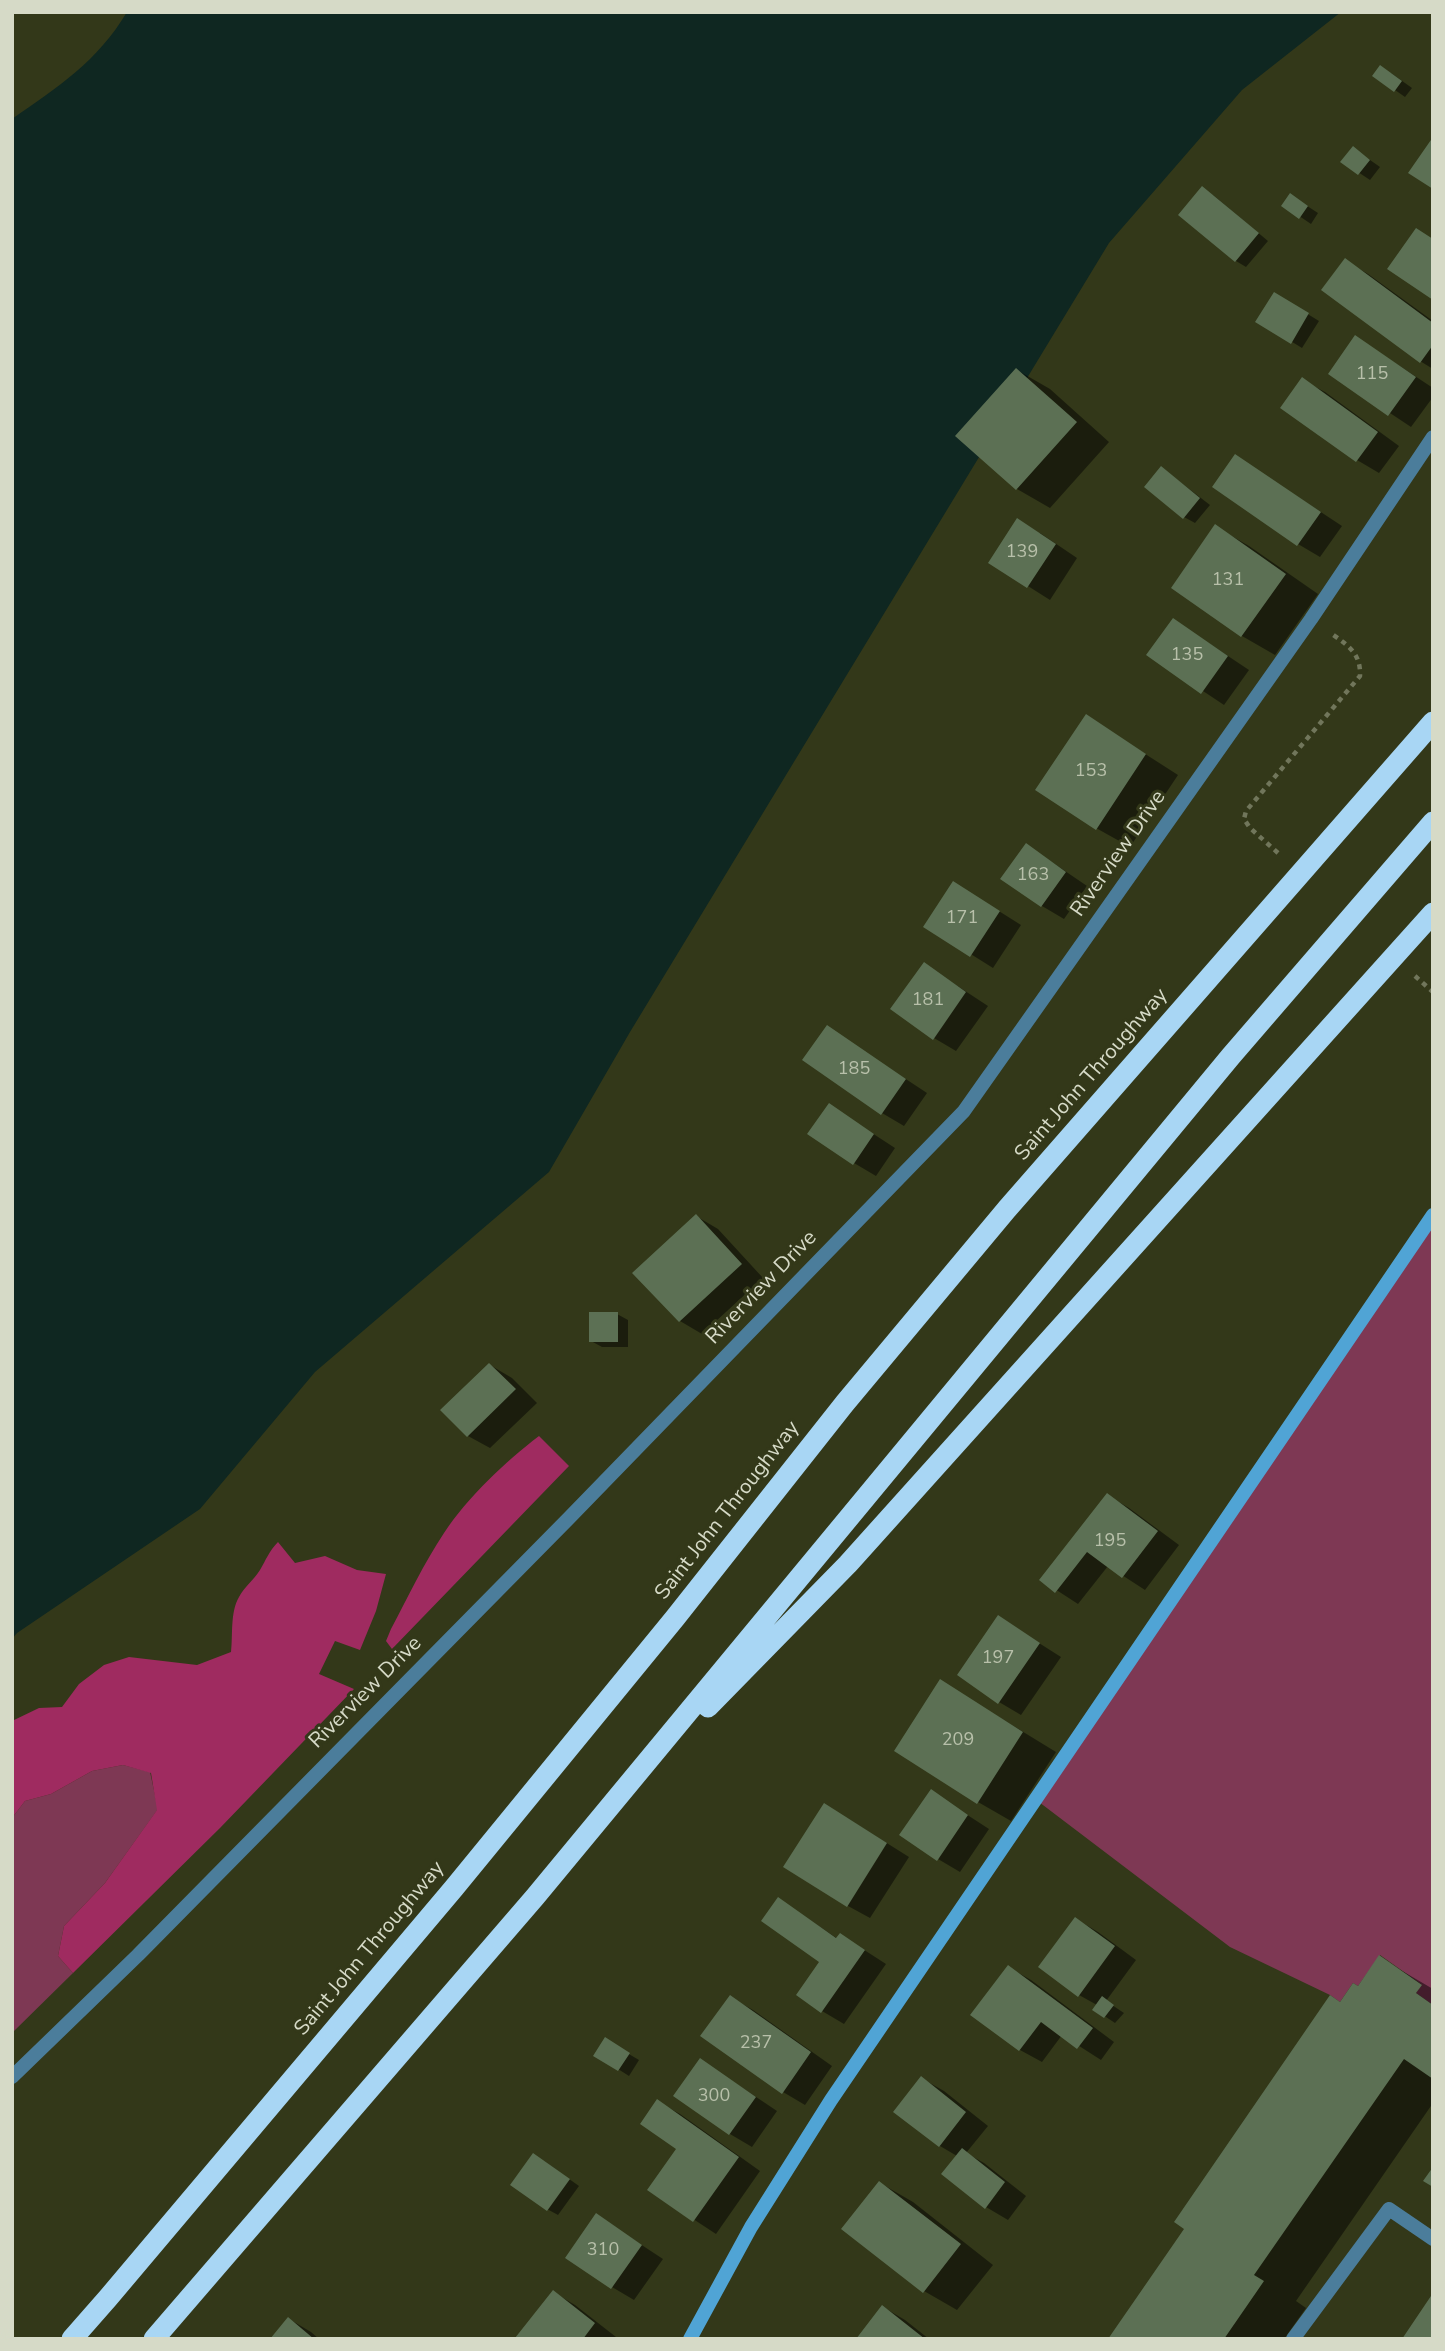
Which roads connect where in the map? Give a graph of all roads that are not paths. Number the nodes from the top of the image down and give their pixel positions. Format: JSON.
{"nodes":[{"id":1,"x":1433,"y":437,"type":"edge"},
{"id":2,"x":1433,"y":722,"type":"edge"},
{"id":3,"x":1433,"y":822,"type":"edge"},
{"id":4,"x":1433,"y":913,"type":"edge"},
{"id":5,"x":1433,"y":1215,"type":"edge"},
{"id":6,"x":601,"y":1816,"type":"junction"},
{"id":7,"x":12,"y":2077,"type":"edge"},
{"id":8,"x":1433,"y":2239,"type":"edge"},
{"id":9,"x":72,"y":2339,"type":"edge"},
{"id":10,"x":154,"y":2339,"type":"edge"},
{"id":11,"x":690,"y":2339,"type":"edge"},
{"id":12,"x":1293,"y":2339,"type":"edge"}],
"edges":[{"from":1,"to":7,"type":"street","name":"Riverview Drive"},
{"from":2,"to":9,"type":"highway","name":"Saint John Throughway"},
{"from":3,"to":6,"type":"highway"},
{"from":4,"to":6,"type":"highway"},
{"from":5,"to":11,"type":"street"},
{"from":6,"to":10,"type":"highway"},
{"from":8,"to":12,"type":"street"}]}
